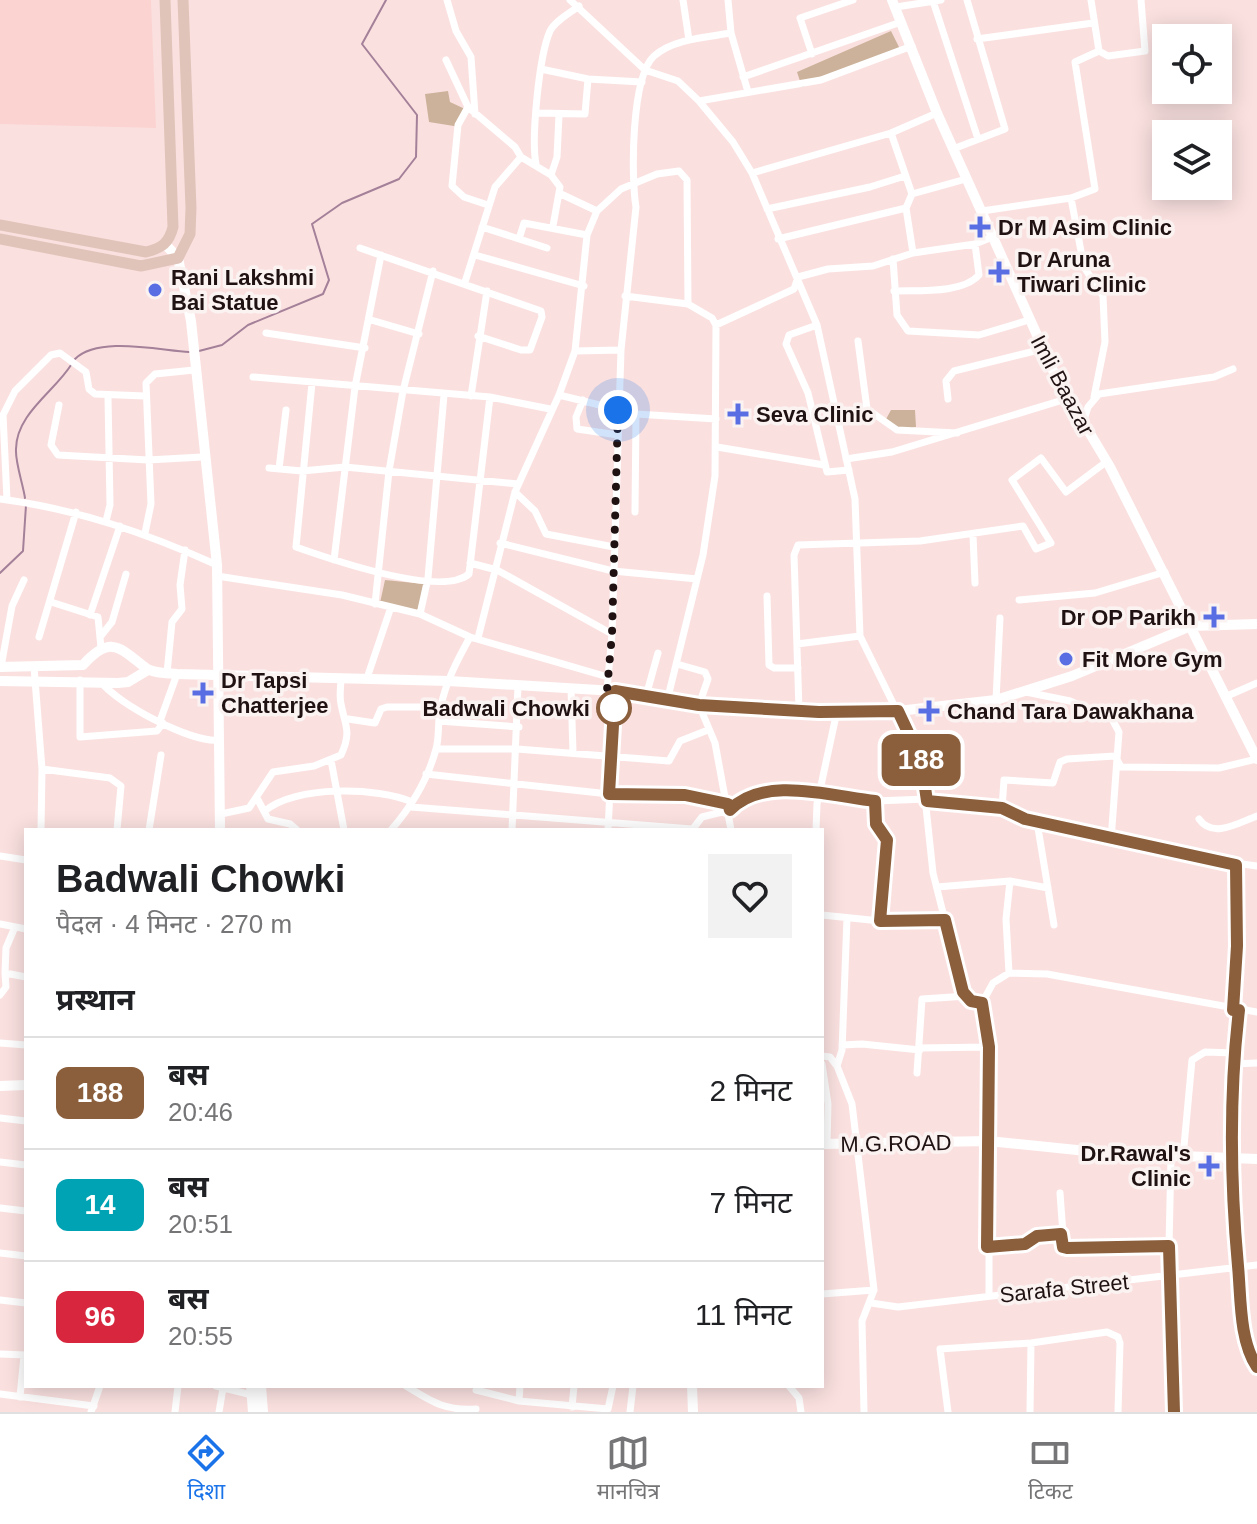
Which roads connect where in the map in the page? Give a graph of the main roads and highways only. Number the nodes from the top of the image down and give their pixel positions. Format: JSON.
{"nodes":[{"id":1,"x":165,"y":0,"type":"edge"},
{"id":2,"x":183,"y":0,"type":"edge"},
{"id":3,"x":894,"y":4,"type":"edge"},
{"id":4,"x":0,"y":225,"type":"edge"},
{"id":5,"x":0,"y":239,"type":"edge"},
{"id":6,"x":165,"y":244,"type":"junction"},
{"id":7,"x":178,"y":258,"type":"junction"},
{"id":8,"x":1257,"y":624,"type":"edge"},
{"id":9,"x":1191,"y":626,"type":"junction"},
{"id":10,"x":1,"y":667,"type":"edge"},
{"id":11,"x":148,"y":670,"type":"junction"},
{"id":12,"x":220,"y":676,"type":"junction"},
{"id":13,"x":0,"y":681,"type":"edge"},
{"id":14,"x":1257,"y":759,"type":"edge"},
{"id":15,"x":220,"y":828,"type":"edge"},
{"id":16,"x":24,"y":1085,"type":"edge"},
{"id":17,"x":0,"y":1086,"type":"edge"},
{"id":18,"x":825,"y":1144,"type":"edge"},
{"id":19,"x":1257,"y":1159,"type":"edge"},
{"id":20,"x":692,"y":1388,"type":"edge"},
{"id":21,"x":256,"y":1391,"type":"edge"},
{"id":22,"x":253,"y":1412,"type":"edge"},
{"id":23,"x":263,"y":1412,"type":"edge"},
{"id":24,"x":693,"y":1412,"type":"edge"}],
"edges":[{"from":1,"to":6,"type":"main road"},
{"from":2,"to":7,"type":"main road"},
{"from":3,"to":9,"type":"main road","name":"Imli Baazar"},
{"from":4,"to":6,"type":"main road"},
{"from":5,"to":7,"type":"main road"},
{"from":6,"to":7,"type":"main road"},
{"from":7,"to":12,"type":"main road"},
{"from":8,"to":9,"type":"main road"},
{"from":9,"to":12,"type":"main road"},
{"from":9,"to":14,"type":"main road","name":"Imli Baazar"},
{"from":10,"to":11,"type":"main road"},
{"from":11,"to":12,"type":"main road"},
{"from":11,"to":13,"type":"main road"},
{"from":12,"to":15,"type":"main road"},
{"from":16,"to":17,"type":"main road"},
{"from":18,"to":19,"type":"main road","name":"M.G.ROAD"},
{"from":20,"to":24,"type":"main road"},
{"from":21,"to":22,"type":"main road"},
{"from":21,"to":23,"type":"main road"}]}
